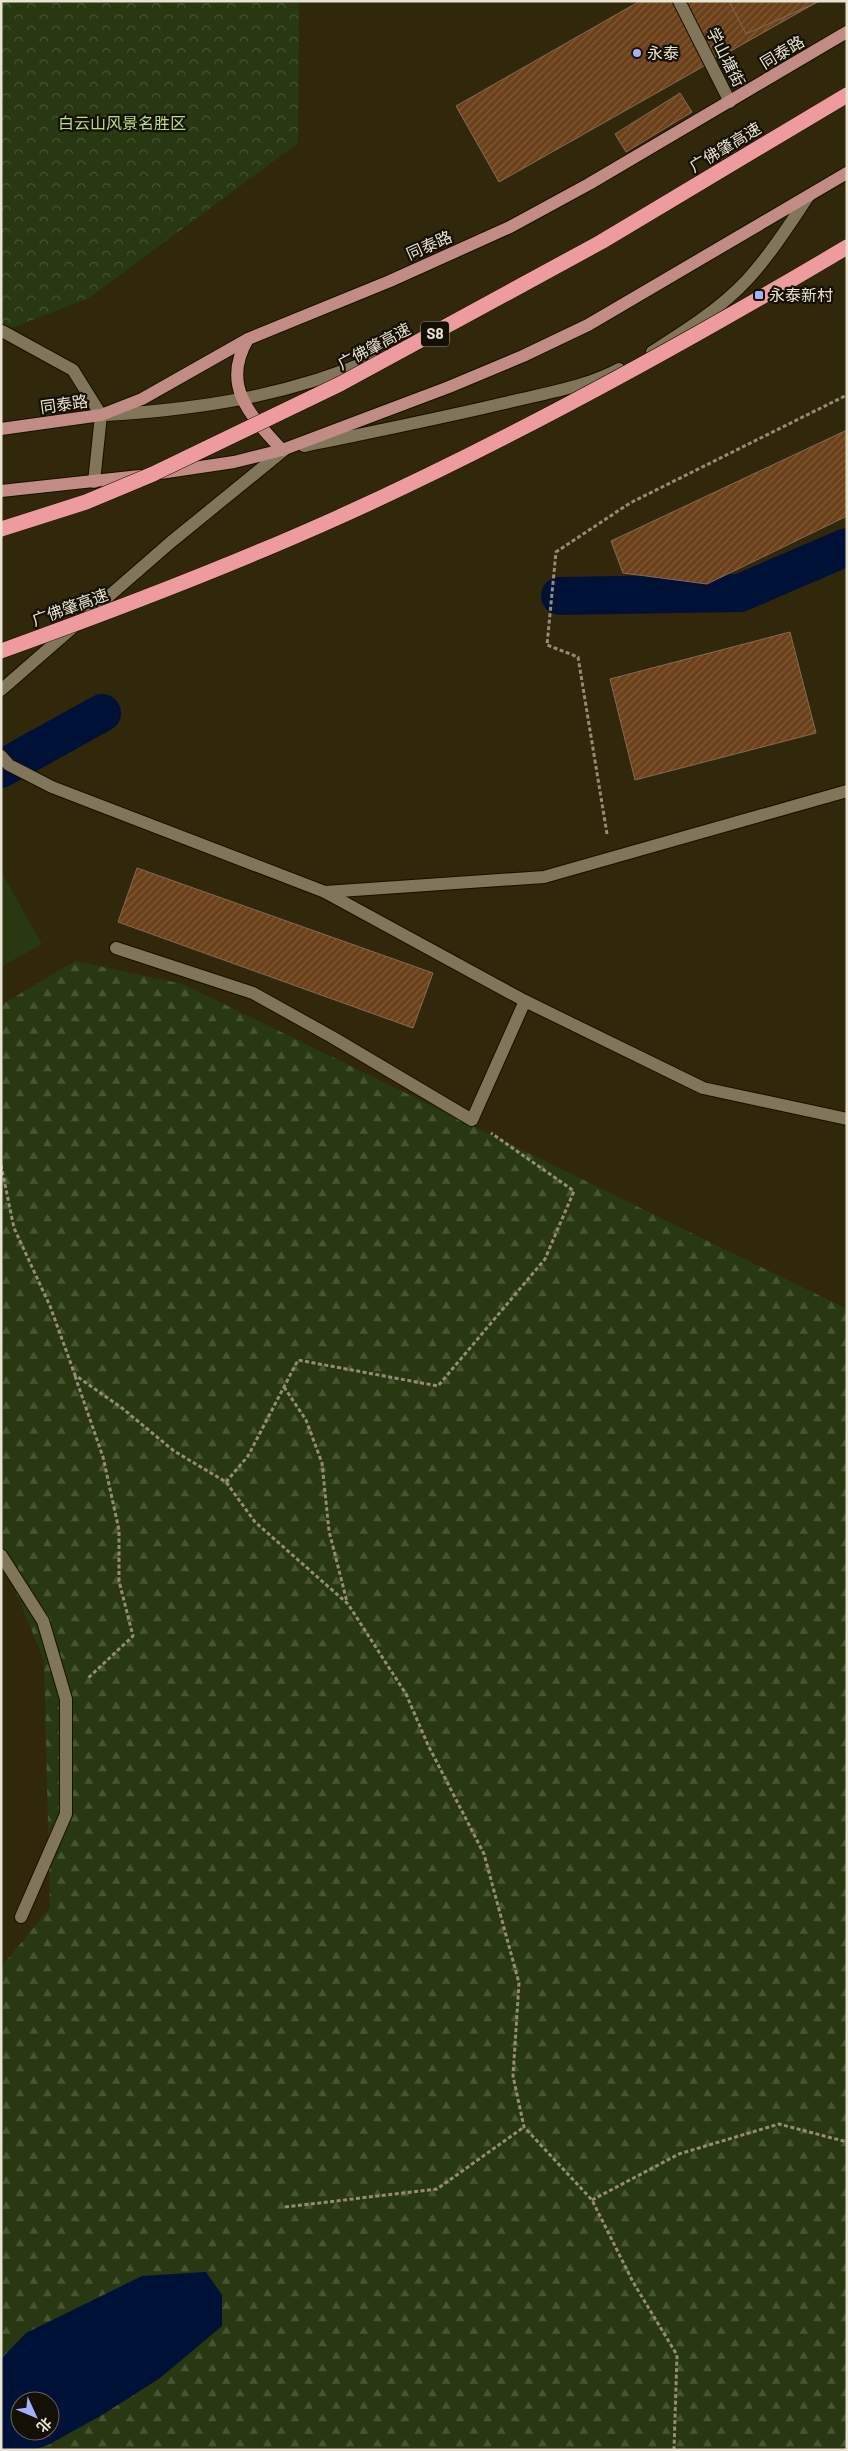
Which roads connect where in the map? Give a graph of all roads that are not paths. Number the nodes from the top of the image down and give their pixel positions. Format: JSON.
{"nodes":[{"id":1,"x":679,"y":1,"type":"edge"},
{"id":2,"x":847,"y":32,"type":"edge"},
{"id":3,"x":847,"y":93,"type":"edge"},
{"id":4,"x":730,"y":102,"type":"junction"},
{"id":5,"x":847,"y":173,"type":"edge"},
{"id":6,"x":808,"y":197,"type":"junction"},
{"id":7,"x":847,"y":247,"type":"edge"},
{"id":8,"x":2,"y":331,"type":"edge"},
{"id":9,"x":248,"y":339,"type":"junction"},
{"id":10,"x":101,"y":415,"type":"junction"},
{"id":11,"x":1,"y":429,"type":"edge"},
{"id":12,"x":282,"y":450,"type":"junction"},
{"id":13,"x":94,"y":482,"type":"junction"},
{"id":14,"x":1,"y":491,"type":"edge"},
{"id":15,"x":1,"y":529,"type":"edge"},
{"id":16,"x":1,"y":651,"type":"edge"},
{"id":17,"x":1,"y":690,"type":"edge"},
{"id":18,"x":5,"y":760,"type":"edge"},
{"id":19,"x":847,"y":791,"type":"edge"},
{"id":20,"x":325,"y":892,"type":"junction"},
{"id":21,"x":116,"y":948,"type":"dead end"},
{"id":22,"x":524,"y":1001,"type":"junction"},
{"id":23,"x":847,"y":1119,"type":"edge"},
{"id":24,"x":1,"y":1555,"type":"edge"},
{"id":25,"x":21,"y":1917,"type":"dead end"}],
"edges":[{"from":1,"to":4,"type":"street","name":"学山塘街"},
{"from":2,"to":4,"type":"main road","name":"同泰路"},
{"from":3,"to":10,"type":"street"},
{"from":3,"to":15,"type":"highway","name":"广佛肇高速","number":"S8","bridge":true},
{"from":4,"to":9,"type":"main road","name":"同泰路"},
{"from":5,"to":6,"type":"main road"},
{"from":6,"to":12,"type":"main road"},
{"from":6,"to":12,"type":"street"},
{"from":7,"to":16,"type":"highway","name":"广佛肇高速","bridge":true},
{"from":8,"to":10,"type":"street"},
{"from":9,"to":10,"type":"main road","name":"同泰路"},
{"from":9,"to":12,"type":"main road"},
{"from":10,"to":11,"type":"main road","name":"同泰路"},
{"from":10,"to":13,"type":"street"},
{"from":12,"to":13,"type":"main road"},
{"from":12,"to":17,"type":"street"},
{"from":13,"to":14,"type":"main road"},
{"from":18,"to":20,"type":"street"},
{"from":19,"to":20,"type":"street"},
{"from":20,"to":22,"type":"street"},
{"from":21,"to":22,"type":"street"},
{"from":22,"to":23,"type":"street"},
{"from":24,"to":25,"type":"street"}]}
